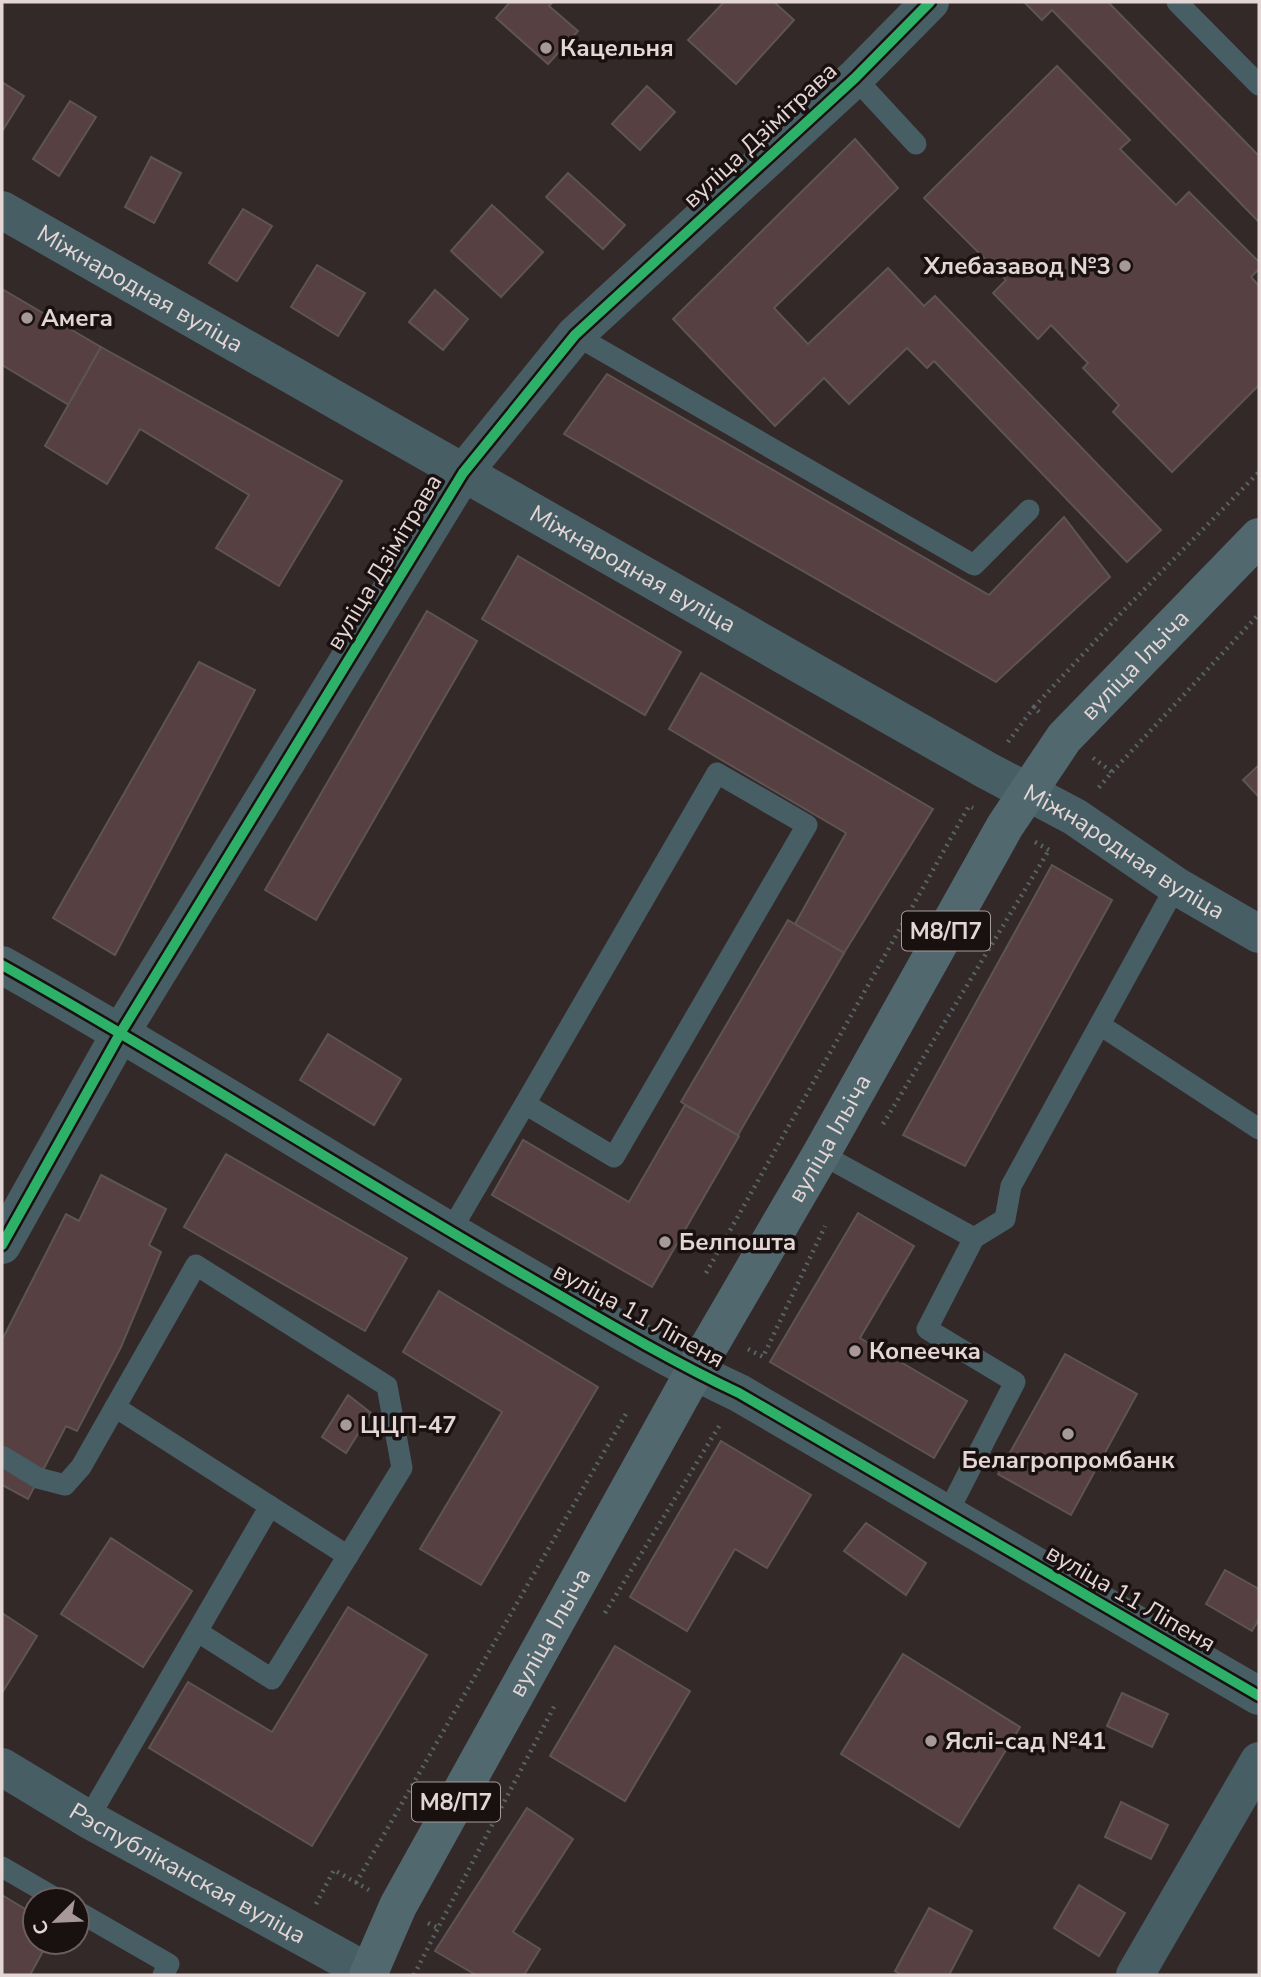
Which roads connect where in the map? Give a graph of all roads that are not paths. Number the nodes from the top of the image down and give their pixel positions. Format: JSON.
{"nodes":[{"id":1,"x":930,"y":2,"type":"edge"},
{"id":2,"x":1177,"y":2,"type":"edge"},
{"id":3,"x":855,"y":78,"type":"junction"},
{"id":4,"x":1259,"y":85,"type":"edge"},
{"id":5,"x":916,"y":144,"type":"dead end"},
{"id":6,"x":2,"y":210,"type":"edge"},
{"id":7,"x":575,"y":335,"type":"junction"},
{"id":8,"x":463,"y":473,"type":"junction"},
{"id":9,"x":1029,"y":510,"type":"dead end"},
{"id":10,"x":1259,"y":537,"type":"edge"},
{"id":11,"x":1028,"y":791,"type":"junction"},
{"id":12,"x":1176,"y":886,"type":"junction"},
{"id":13,"x":1259,"y":934,"type":"edge"},
{"id":14,"x":2,"y":965,"type":"edge"},
{"id":15,"x":1100,"y":1025,"type":"junction"},
{"id":16,"x":121,"y":1032,"type":"junction"},
{"id":17,"x":525,"y":1104,"type":"junction"},
{"id":18,"x":1259,"y":1129,"type":"edge"},
{"id":19,"x":821,"y":1154,"type":"junction"},
{"id":20,"x":450,"y":1232,"type":"junction"},
{"id":21,"x":974,"y":1238,"type":"junction"},
{"id":22,"x":2,"y":1245,"type":"edge"},
{"id":23,"x":694,"y":1372,"type":"junction"},
{"id":24,"x":115,"y":1407,"type":"junction"},
{"id":25,"x":2,"y":1456,"type":"edge"},
{"id":26,"x":270,"y":1506,"type":"junction"},
{"id":27,"x":947,"y":1514,"type":"junction"},
{"id":28,"x":348,"y":1556,"type":"junction"},
{"id":29,"x":198,"y":1632,"type":"junction"},
{"id":30,"x":1259,"y":1696,"type":"edge"},
{"id":31,"x":1259,"y":1762,"type":"edge"},
{"id":32,"x":2,"y":1767,"type":"edge"},
{"id":33,"x":88,"y":1819,"type":"junction"},
{"id":34,"x":2,"y":1867,"type":"edge"},
{"id":35,"x":35,"y":1886,"type":"edge"},
{"id":36,"x":91,"y":1919,"type":"edge"},
{"id":37,"x":163,"y":1975,"type":"edge"},
{"id":38,"x":370,"y":1975,"type":"edge"},
{"id":39,"x":1135,"y":1975,"type":"edge"}],
"edges":[{"from":1,"to":3,"type":"street","name":"вуліца Дзімітрава"},
{"from":2,"to":4,"type":"lane"},
{"from":3,"to":5,"type":"lane"},
{"from":3,"to":7,"type":"street","name":"вуліца Дзімітрава"},
{"from":6,"to":8,"type":"street","name":"Міжнародная вуліца"},
{"from":7,"to":8,"type":"street","name":"вуліца Дзімітрава"},
{"from":7,"to":9,"type":"lane"},
{"from":8,"to":11,"type":"street","name":"Міжнародная вуліца"},
{"from":8,"to":16,"type":"street","name":"вуліца Дзімітрава"},
{"from":10,"to":11,"type":"main road","name":"вуліца Ільіча","number":"М8/П7"},
{"from":11,"to":12,"type":"street","name":"Міжнародная вуліца"},
{"from":11,"to":19,"type":"main road","name":"вуліца Ільіча","number":"М8/П7"},
{"from":12,"to":13,"type":"street","name":"Міжнародная вуліца"},
{"from":12,"to":15,"type":"lane"},
{"from":14,"to":16,"type":"street","name":"вуліца 11 Ліпеня"},
{"from":15,"to":18,"type":"lane"},
{"from":15,"to":21,"type":"lane"},
{"from":16,"to":20,"type":"street","name":"вуліца 11 Ліпеня"},
{"from":16,"to":22,"type":"street","name":"вуліца Дзімітрава"},
{"from":17,"to":17,"type":"lane"},
{"from":17,"to":20,"type":"lane"},
{"from":19,"to":21,"type":"lane"},
{"from":19,"to":23,"type":"main road","name":"вуліца Ільіча","number":"М8/П7"},
{"from":20,"to":23,"type":"street","name":"вуліца 11 Ліпеня"},
{"from":21,"to":27,"type":"lane"},
{"from":23,"to":27,"type":"street","name":"вуліца 11 Ліпеня"},
{"from":23,"to":38,"type":"main road","name":"вуліца Ільіча","number":"М8/П7"},
{"from":24,"to":25,"type":"lane"},
{"from":24,"to":26,"type":"lane"},
{"from":24,"to":28,"type":"lane"},
{"from":26,"to":28,"type":"lane"},
{"from":26,"to":29,"type":"lane"},
{"from":27,"to":30,"type":"street","name":"вуліца 11 Ліпеня"},
{"from":28,"to":29,"type":"lane"},
{"from":29,"to":33,"type":"lane"},
{"from":31,"to":39,"type":"street"},
{"from":32,"to":33,"type":"street","name":"Рэспубліканская вуліца"},
{"from":33,"to":38,"type":"street","name":"Рэспубліканская вуліца"},
{"from":34,"to":35,"type":"lane"},
{"from":36,"to":37,"type":"lane"}]}
